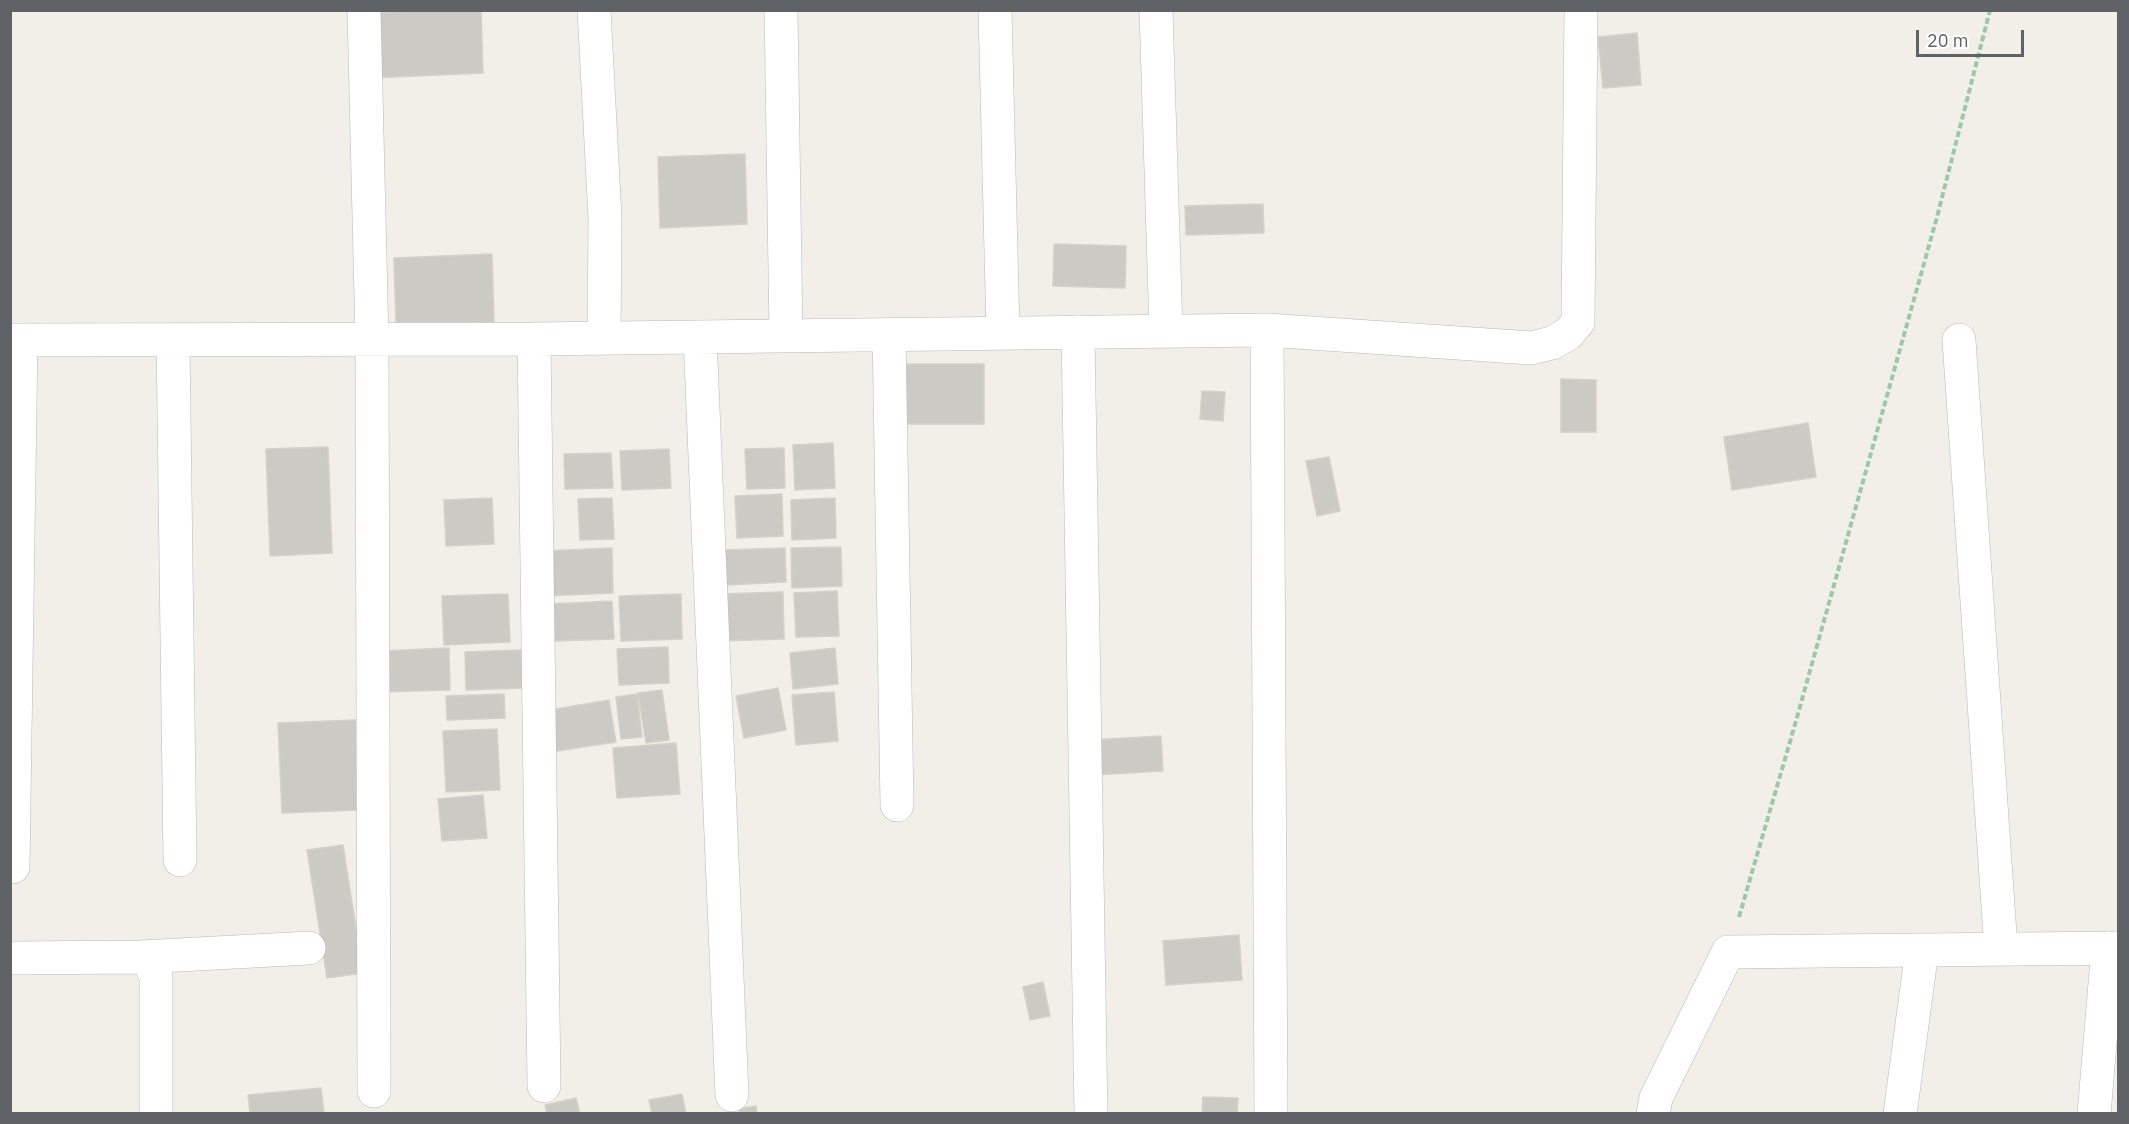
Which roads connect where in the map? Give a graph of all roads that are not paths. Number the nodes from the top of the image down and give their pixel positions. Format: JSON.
{"nodes":[{"id":1,"x":364,"y":10,"type":"edge"},
{"id":2,"x":594,"y":10,"type":"edge"},
{"id":3,"x":781,"y":10,"type":"edge"},
{"id":4,"x":995,"y":10,"type":"edge"},
{"id":5,"x":1156,"y":10,"type":"edge"},
{"id":6,"x":1581,"y":10,"type":"edge"},
{"id":7,"x":1268,"y":330,"type":"junction"},
{"id":8,"x":1166,"y":331,"type":"junction"},
{"id":9,"x":1078,"y":332,"type":"junction"},
{"id":10,"x":1004,"y":333,"type":"junction"},
{"id":11,"x":889,"y":334,"type":"junction"},
{"id":12,"x":786,"y":336,"type":"junction"},
{"id":13,"x":700,"y":337,"type":"junction"},
{"id":14,"x":604,"y":338,"type":"junction"},
{"id":15,"x":534,"y":339,"type":"junction"},
{"id":16,"x":16,"y":340,"type":"edge"},
{"id":17,"x":173,"y":340,"type":"junction"},
{"id":18,"x":372,"y":340,"type":"junction"},
{"id":19,"x":1959,"y":340,"type":"dead end"},
{"id":20,"x":897,"y":805,"type":"dead end"},
{"id":21,"x":180,"y":860,"type":"dead end"},
{"id":22,"x":13,"y":867,"type":"dead end"},
{"id":23,"x":309,"y":948,"type":"dead end"},
{"id":24,"x":2113,"y":948,"type":"edge"},
{"id":25,"x":2001,"y":949,"type":"junction"},
{"id":26,"x":1922,"y":950,"type":"junction"},
{"id":27,"x":141,"y":957,"type":"junction"},
{"id":28,"x":10,"y":958,"type":"edge"},
{"id":29,"x":544,"y":1086,"type":"dead end"},
{"id":30,"x":374,"y":1091,"type":"dead end"},
{"id":31,"x":732,"y":1095,"type":"dead end"},
{"id":32,"x":156,"y":1113,"type":"edge"},
{"id":33,"x":1091,"y":1113,"type":"edge"},
{"id":34,"x":1271,"y":1113,"type":"edge"},
{"id":35,"x":1653,"y":1113,"type":"edge"},
{"id":36,"x":1900,"y":1113,"type":"edge"},
{"id":37,"x":2094,"y":1113,"type":"edge"}],
"edges":[{"from":1,"to":18,"type":"street"},
{"from":2,"to":14,"type":"street"},
{"from":3,"to":12,"type":"street"},
{"from":4,"to":10,"type":"street"},
{"from":5,"to":8,"type":"street"},
{"from":6,"to":7,"type":"street"},
{"from":7,"to":8,"type":"street"},
{"from":7,"to":34,"type":"street"},
{"from":8,"to":9,"type":"street"},
{"from":9,"to":10,"type":"street"},
{"from":9,"to":33,"type":"street"},
{"from":10,"to":11,"type":"street"},
{"from":11,"to":12,"type":"street"},
{"from":11,"to":20,"type":"street"},
{"from":12,"to":13,"type":"street"},
{"from":13,"to":14,"type":"street"},
{"from":13,"to":31,"type":"street"},
{"from":14,"to":15,"type":"street"},
{"from":15,"to":18,"type":"street"},
{"from":15,"to":29,"type":"street"},
{"from":16,"to":17,"type":"street"},
{"from":16,"to":22,"type":"street"},
{"from":17,"to":18,"type":"street"},
{"from":17,"to":21,"type":"street"},
{"from":18,"to":30,"type":"street"},
{"from":19,"to":25,"type":"street"},
{"from":23,"to":27,"type":"street"},
{"from":24,"to":25,"type":"street"},
{"from":24,"to":37,"type":"street"},
{"from":25,"to":26,"type":"street"},
{"from":26,"to":35,"type":"street"},
{"from":26,"to":36,"type":"street"},
{"from":27,"to":28,"type":"street"},
{"from":27,"to":32,"type":"street"}]}
